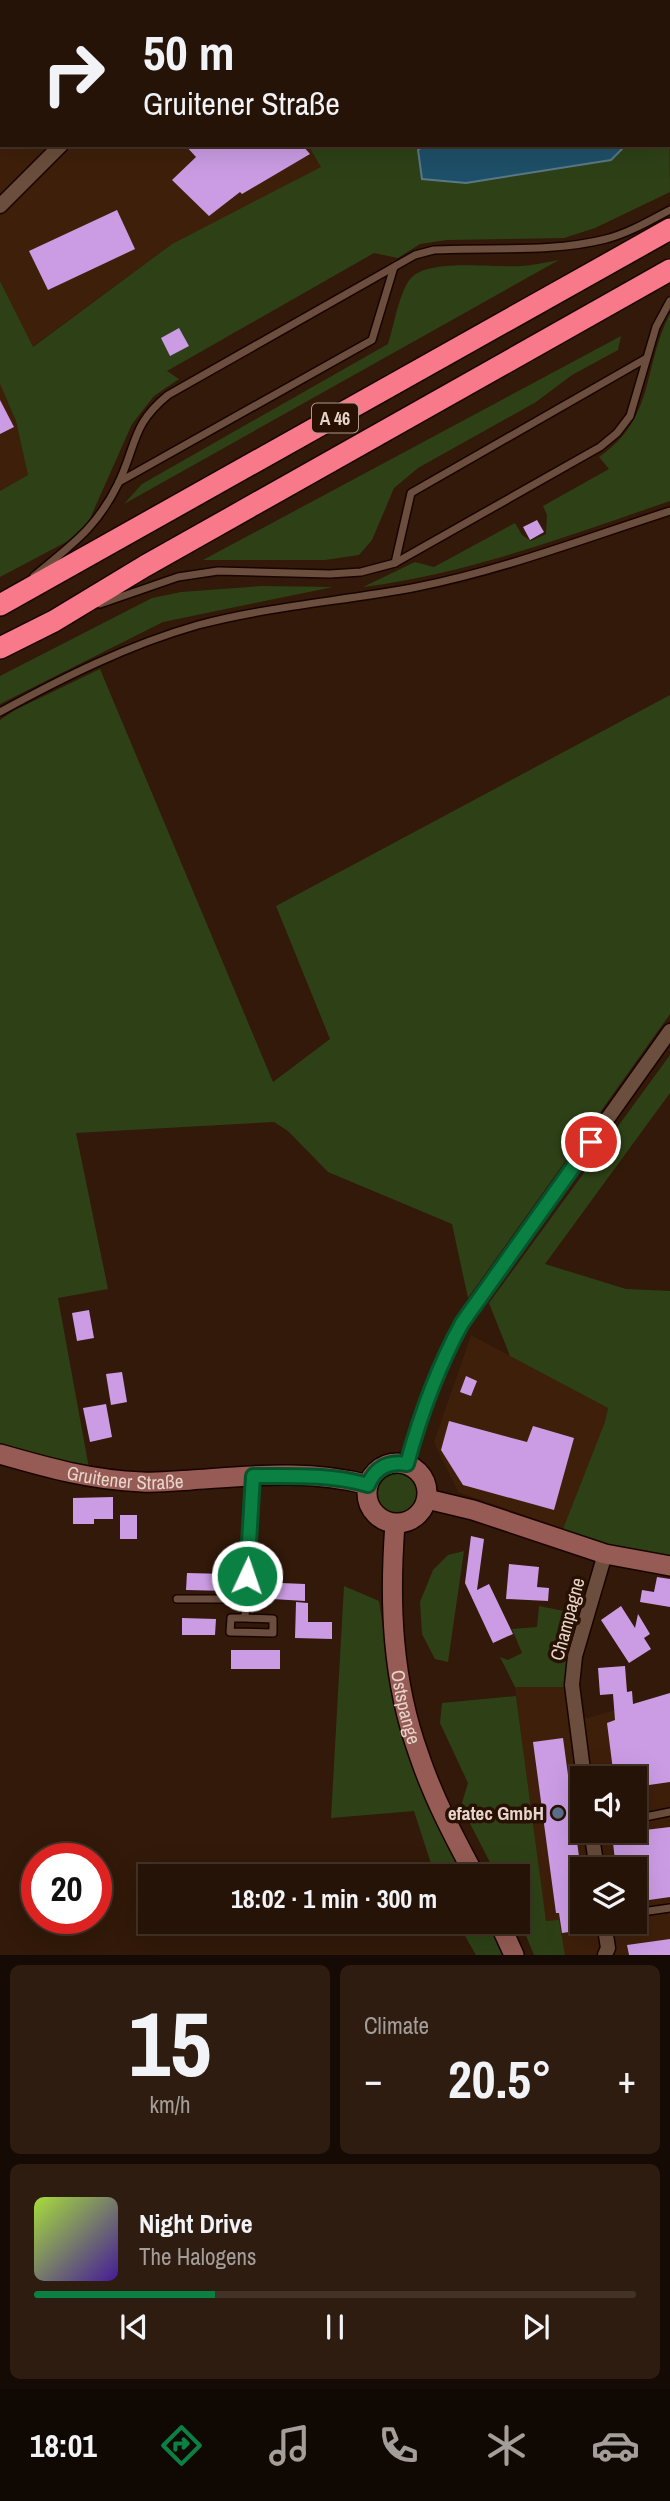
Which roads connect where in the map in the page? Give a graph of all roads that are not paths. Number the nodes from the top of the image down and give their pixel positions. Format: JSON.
{"nodes":[{"id":1,"x":59,"y":147,"type":"edge"},
{"id":2,"x":0,"y":206,"type":"edge"},
{"id":3,"x":670,"y":210,"type":"edge"},
{"id":4,"x":670,"y":229,"type":"edge"},
{"id":5,"x":394,"y":267,"type":"junction"},
{"id":6,"x":670,"y":270,"type":"edge"},
{"id":7,"x":670,"y":301,"type":"edge"},
{"id":8,"x":645,"y":359,"type":"junction"},
{"id":9,"x":119,"y":483,"type":"junction"},
{"id":10,"x":670,"y":510,"type":"edge"},
{"id":11,"x":395,"y":564,"type":"junction"},
{"id":12,"x":0,"y":604,"type":"edge"},
{"id":13,"x":54,"y":621,"type":"junction"},
{"id":14,"x":0,"y":648,"type":"edge"},
{"id":15,"x":0,"y":712,"type":"edge"},
{"id":16,"x":670,"y":1031,"type":"edge"},
{"id":17,"x":0,"y":1454,"type":"edge"},
{"id":18,"x":407,"y":1464,"type":"junction"},
{"id":19,"x":253,"y":1476,"type":"junction"},
{"id":20,"x":368,"y":1485,"type":"junction"},
{"id":21,"x":427,"y":1499,"type":"junction"},
{"id":22,"x":395,"y":1524,"type":"junction"},
{"id":23,"x":605,"y":1555,"type":"junction"},
{"id":24,"x":670,"y":1566,"type":"edge"},
{"id":25,"x":246,"y":1599,"type":"junction"},
{"id":26,"x":177,"y":1600,"type":"dead end"},
{"id":27,"x":245,"y":1618,"type":"junction"},
{"id":28,"x":582,"y":1766,"type":"edge"},
{"id":29,"x":670,"y":1812,"type":"edge"},
{"id":30,"x":647,"y":1817,"type":"edge"},
{"id":31,"x":469,"y":1864,"type":"edge"},
{"id":32,"x":670,"y":1908,"type":"edge"},
{"id":33,"x":647,"y":1911,"type":"edge"},
{"id":34,"x":504,"y":1934,"type":"edge"},
{"id":35,"x":606,"y":1934,"type":"edge"},
{"id":36,"x":514,"y":1955,"type":"edge"},
{"id":37,"x":605,"y":1955,"type":"edge"}],
"edges":[{"from":1,"to":2,"type":"street"},
{"from":3,"to":5,"type":"lane"},
{"from":4,"to":12,"type":"highway","number":"A 46"},
{"from":5,"to":9,"type":"lane"},
{"from":5,"to":9,"type":"lane"},
{"from":6,"to":13,"type":"highway","number":"A 46"},
{"from":7,"to":8,"type":"lane"},
{"from":8,"to":11,"type":"lane"},
{"from":8,"to":11,"type":"lane"},
{"from":9,"to":12,"type":"lane"},
{"from":10,"to":15,"type":"lane"},
{"from":11,"to":13,"type":"lane"},
{"from":13,"to":14,"type":"highway","number":"A 46"},
{"from":16,"to":18,"type":"street"},
{"from":17,"to":19,"type":"main road","name":"Gruitener Straße"},
{"from":18,"to":20,"type":"main road"},
{"from":18,"to":21,"type":"main road"},
{"from":19,"to":20,"type":"main road","name":"Gruitener Straße"},
{"from":19,"to":25,"type":"lane"},
{"from":20,"to":22,"type":"main road"},
{"from":21,"to":22,"type":"main road"},
{"from":21,"to":23,"type":"main road"},
{"from":22,"to":31,"type":"main road","name":"Ostspange"},
{"from":23,"to":24,"type":"main road"},
{"from":23,"to":28,"type":"street","name":"Champagne"},
{"from":25,"to":26,"type":"lane"},
{"from":25,"to":27,"type":"lane"},
{"from":27,"to":27,"type":"lane"},
{"from":29,"to":30,"type":"lane"},
{"from":32,"to":33,"type":"lane"},
{"from":34,"to":36,"type":"main road"},
{"from":35,"to":37,"type":"street"}]}
